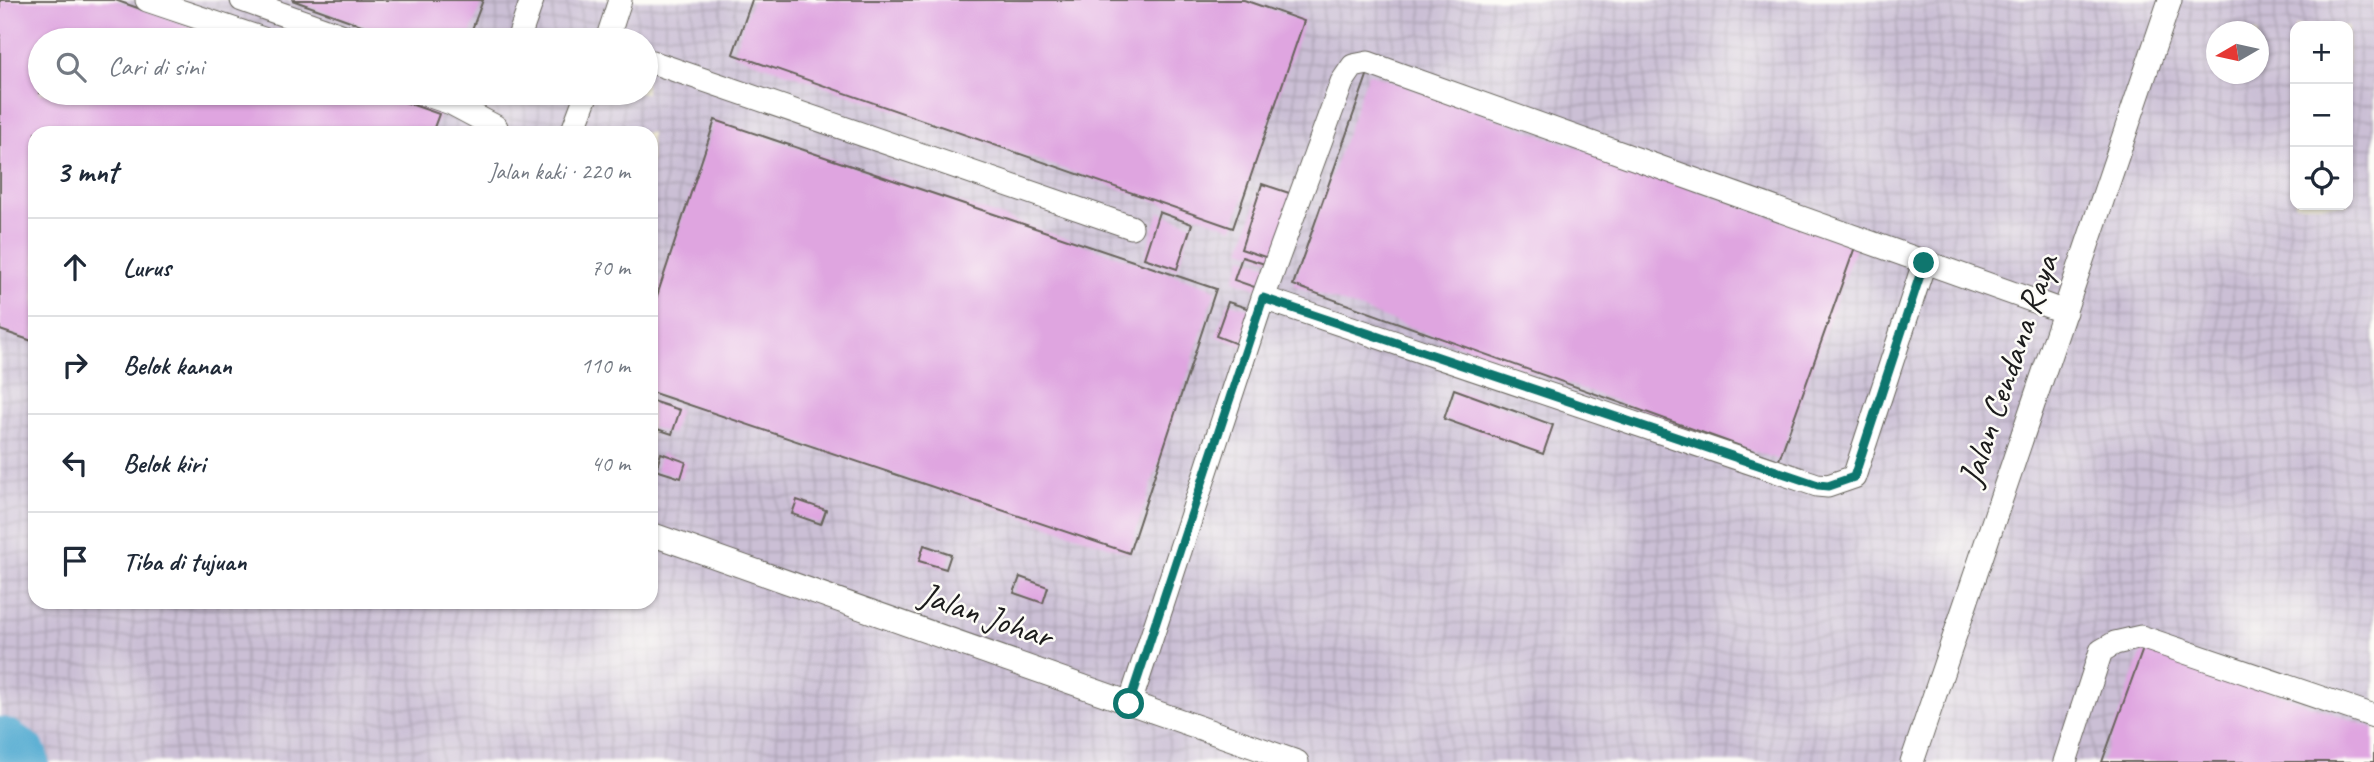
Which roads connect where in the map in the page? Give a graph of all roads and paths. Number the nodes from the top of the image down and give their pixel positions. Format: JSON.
{"nodes":[{"id":1,"x":147,"y":0,"type":"edge"},
{"id":2,"x":242,"y":0,"type":"edge"},
{"id":3,"x":532,"y":0,"type":"edge"},
{"id":4,"x":620,"y":0,"type":"edge"},
{"id":5,"x":2170,"y":0,"type":"edge"},
{"id":6,"x":230,"y":28,"type":"edge"},
{"id":7,"x":321,"y":28,"type":"edge"},
{"id":8,"x":522,"y":28,"type":"edge"},
{"id":9,"x":611,"y":28,"type":"edge"},
{"id":10,"x":658,"y":64,"type":"edge"},
{"id":11,"x":455,"y":105,"type":"edge"},
{"id":12,"x":581,"y":105,"type":"edge"},
{"id":13,"x":494,"y":126,"type":"edge"},
{"id":14,"x":574,"y":126,"type":"edge"},
{"id":15,"x":1131,"y":227,"type":"dead end"},
{"id":16,"x":1924,"y":263,"type":"junction"},
{"id":17,"x":1263,"y":298,"type":"junction"},
{"id":18,"x":2065,"y":312,"type":"junction"},
{"id":19,"x":658,"y":536,"type":"edge"},
{"id":20,"x":1129,"y":704,"type":"junction"},
{"id":21,"x":2374,"y":716,"type":"edge"},
{"id":22,"x":1297,"y":762,"type":"edge"},
{"id":23,"x":1912,"y":762,"type":"edge"},
{"id":24,"x":2065,"y":762,"type":"edge"}],
"edges":[{"from":1,"to":6,"type":"lane"},
{"from":2,"to":7,"type":"lane"},
{"from":3,"to":8,"type":"lane"},
{"from":4,"to":9,"type":"lane"},
{"from":5,"to":18,"type":"lane","name":"Jalan Cendana Raya"},
{"from":10,"to":15,"type":"lane"},
{"from":11,"to":13,"type":"lane"},
{"from":12,"to":14,"type":"lane"},
{"from":16,"to":17,"type":"lane"},
{"from":16,"to":17,"type":"lane"},
{"from":16,"to":18,"type":"lane"},
{"from":17,"to":20,"type":"lane"},
{"from":18,"to":23,"type":"lane","name":"Jalan Cendana Raya"},
{"from":19,"to":20,"type":"lane","name":"Jalan Johar"},
{"from":20,"to":22,"type":"lane","name":"Jalan Johar"},
{"from":21,"to":24,"type":"lane"}]}
